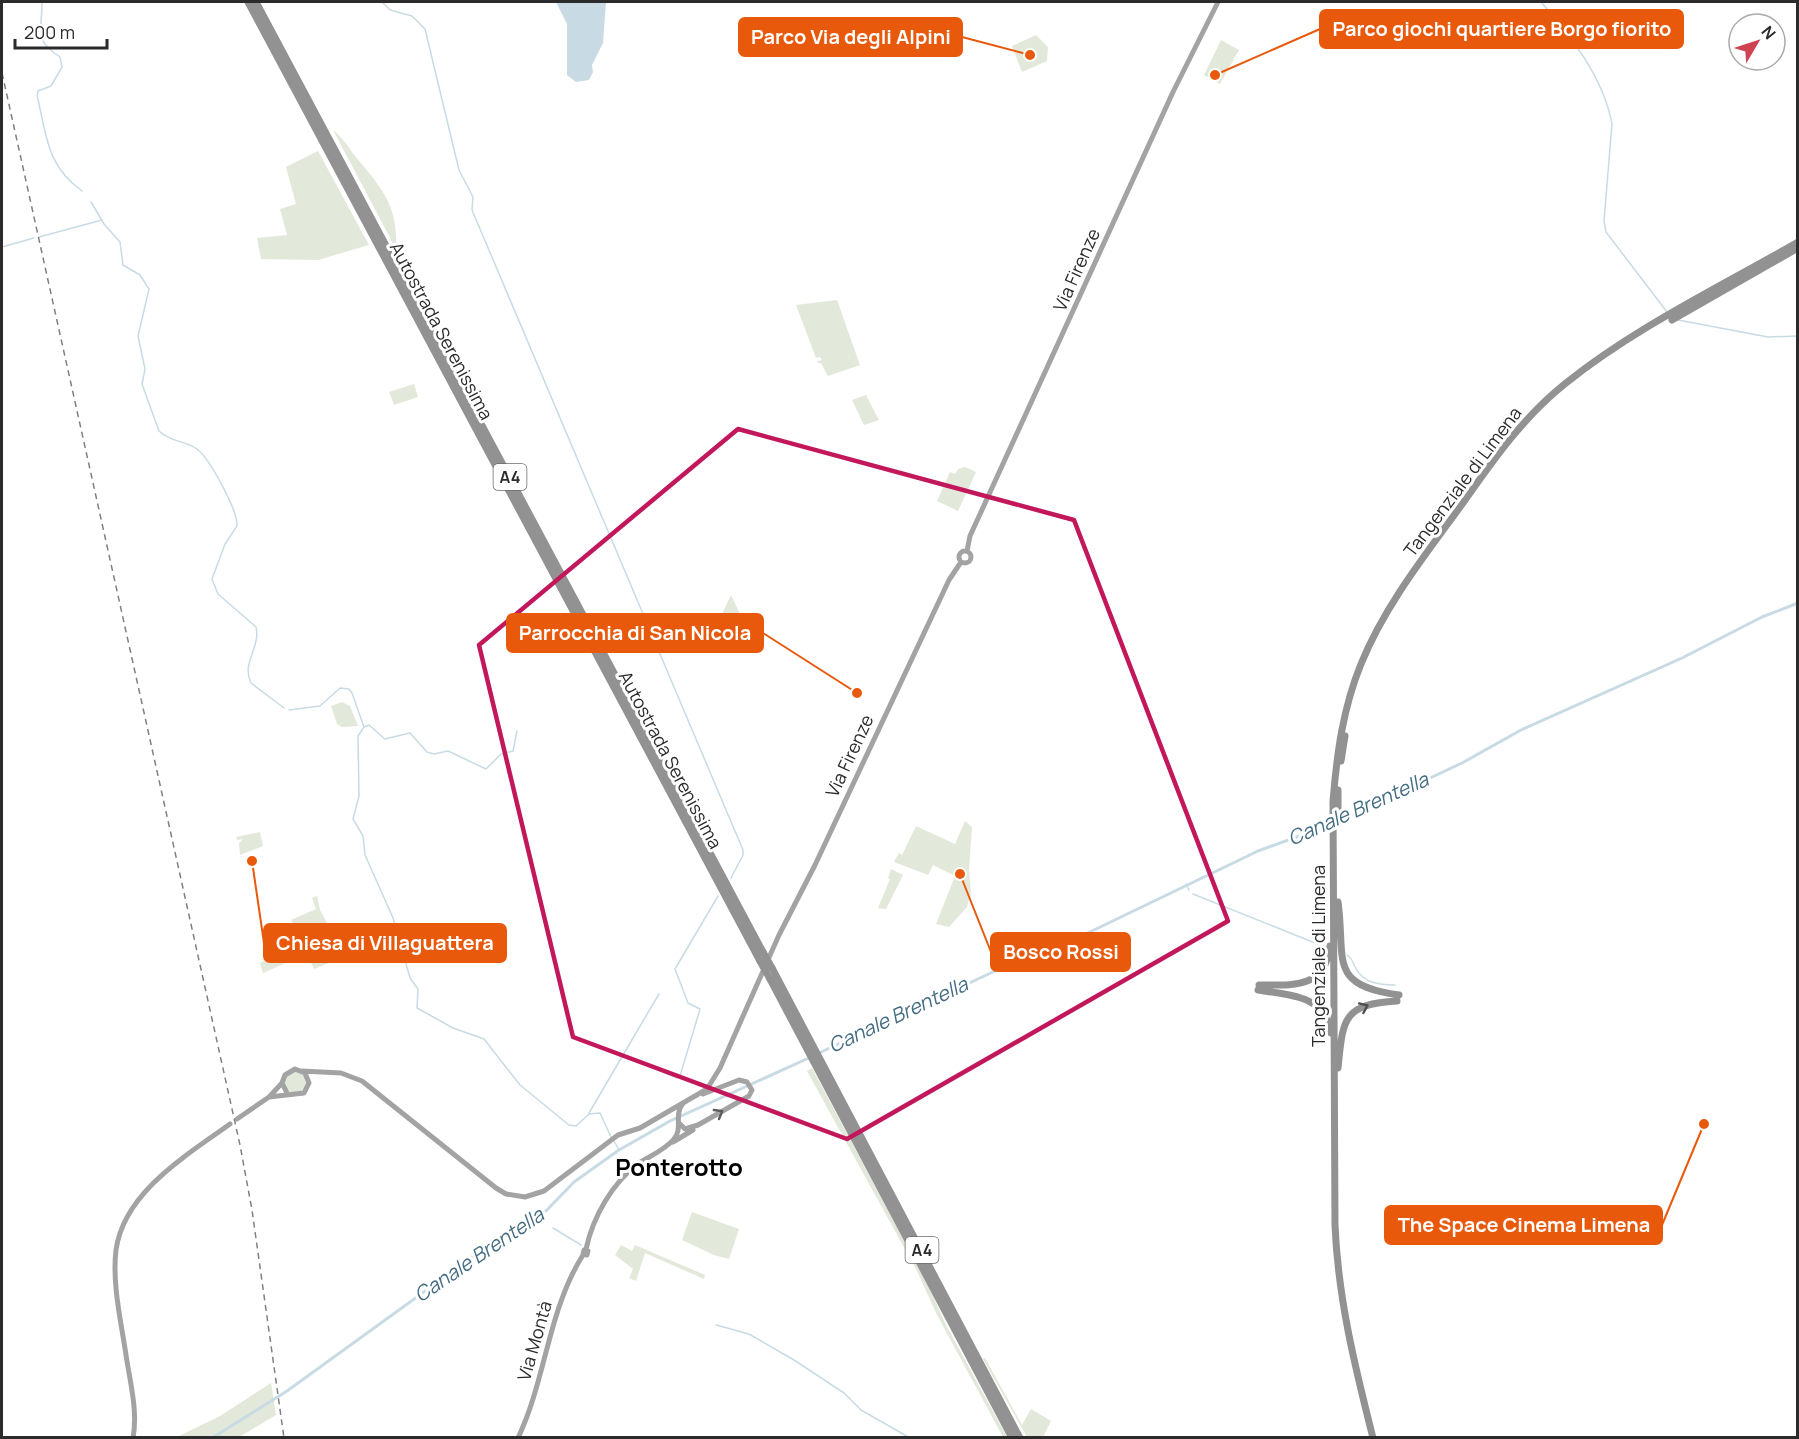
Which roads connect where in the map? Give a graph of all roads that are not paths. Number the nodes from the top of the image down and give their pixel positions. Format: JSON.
{"nodes":[{"id":1,"x":248,"y":2,"type":"edge"},
{"id":2,"x":256,"y":2,"type":"edge"},
{"id":3,"x":1218,"y":2,"type":"edge"},
{"id":4,"x":1797,"y":242,"type":"edge"},
{"id":5,"x":1797,"y":248,"type":"edge"},
{"id":6,"x":1679,"y":313,"type":"junction"},
{"id":7,"x":1336,"y":902,"type":"junction"},
{"id":8,"x":766,"y":964,"type":"junction"},
{"id":9,"x":1336,"y":993,"type":"junction"},
{"id":10,"x":820,"y":1065,"type":"junction"},
{"id":11,"x":302,"y":1071,"type":"junction"},
{"id":12,"x":324,"y":1071,"type":"junction"},
{"id":13,"x":1338,"y":1071,"type":"junction"},
{"id":14,"x":714,"y":1078,"type":"junction"},
{"id":15,"x":1334,"y":1079,"type":"junction"},
{"id":16,"x":282,"y":1083,"type":"junction"},
{"id":17,"x":309,"y":1083,"type":"junction"},
{"id":18,"x":722,"y":1088,"type":"junction"},
{"id":19,"x":287,"y":1093,"type":"junction"},
{"id":20,"x":699,"y":1096,"type":"junction"},
{"id":21,"x":269,"y":1097,"type":"junction"},
{"id":22,"x":686,"y":1102,"type":"junction"},
{"id":23,"x":663,"y":1114,"type":"junction"},
{"id":24,"x":677,"y":1115,"type":"junction"},
{"id":25,"x":237,"y":1119,"type":"dead end"},
{"id":26,"x":678,"y":1122,"type":"junction"},
{"id":27,"x":231,"y":1124,"type":"dead end"},
{"id":28,"x":698,"y":1125,"type":"junction"},
{"id":29,"x":666,"y":1146,"type":"junction"},
{"id":30,"x":1337,"y":1227,"type":"junction"},
{"id":31,"x":133,"y":1437,"type":"edge"},
{"id":32,"x":519,"y":1437,"type":"edge"},
{"id":33,"x":1012,"y":1437,"type":"edge"},
{"id":34,"x":1020,"y":1437,"type":"edge"},
{"id":35,"x":1375,"y":1437,"type":"edge"}],
"edges":[{"from":1,"to":8,"type":"highway","name":"Autostrada Serenissima","number":"A4"},
{"from":2,"to":8,"type":"highway","name":"Autostrada Serenissima","number":"A4","bridge":true},
{"from":3,"to":8,"type":"main road","name":"Via Firenze"},
{"from":4,"to":6,"type":"highway","name":"Tangenziale di Limena"},
{"from":5,"to":6,"type":"highway","name":"Tangenziale di Limena"},
{"from":6,"to":7,"type":"highway","name":"Tangenziale di Limena"},
{"from":7,"to":9,"type":"highway","name":"Tangenziale di Limena"},
{"from":13,"to":7,"type":"highway","one_way":true},
{"from":7,"to":15,"type":"highway"},
{"from":8,"to":10,"type":"highway","name":"Autostrada Serenissima","number":"A4"},
{"from":8,"to":10,"type":"highway","name":"Autostrada Serenissima","number":"A4","bridge":true},
{"from":8,"to":14,"type":"main road","name":"Via Firenze"},
{"from":9,"to":13,"type":"highway","name":"Tangenziale di Limena"},
{"from":9,"to":15,"type":"highway","name":"Tangenziale di Limena"},
{"from":10,"to":33,"type":"highway","name":"Autostrada Serenissima","number":"A4"},
{"from":10,"to":34,"type":"highway","name":"Autostrada Serenissima","number":"A4"},
{"from":11,"to":12,"type":"main road"},
{"from":11,"to":16,"type":"main road"},
{"from":11,"to":17,"type":"main road"},
{"from":12,"to":17,"type":"main road"},
{"from":12,"to":23,"type":"main road"},
{"from":13,"to":30,"type":"highway","name":"Tangenziale di Limena"},
{"from":14,"to":18,"type":"main road"},
{"from":14,"to":20,"type":"main road","name":"Via Firenze"},
{"from":15,"to":30,"type":"highway","name":"Tangenziale di Limena"},
{"from":16,"to":19,"type":"main road"},
{"from":16,"to":21,"type":"main road"},
{"from":17,"to":19,"type":"main road"},
{"from":18,"to":20,"type":"main road"},
{"from":28,"to":18,"type":"main road","one_way":true},
{"from":19,"to":21,"type":"main road"},
{"from":20,"to":22,"type":"main road"},
{"from":21,"to":25,"type":"main road"},
{"from":22,"to":23,"type":"main road"},
{"from":22,"to":24,"type":"main road"},
{"from":23,"to":24,"type":"main road"},
{"from":24,"to":26,"type":"main road"},
{"from":26,"to":28,"type":"main road"},
{"from":26,"to":29,"type":"main road","name":"Via Montà"},
{"from":27,"to":31,"type":"main road"},
{"from":28,"to":29,"type":"main road"},
{"from":29,"to":32,"type":"main road","name":"Via Montà"},
{"from":30,"to":35,"type":"highway","name":"Tangenziale di Limena"}]}
